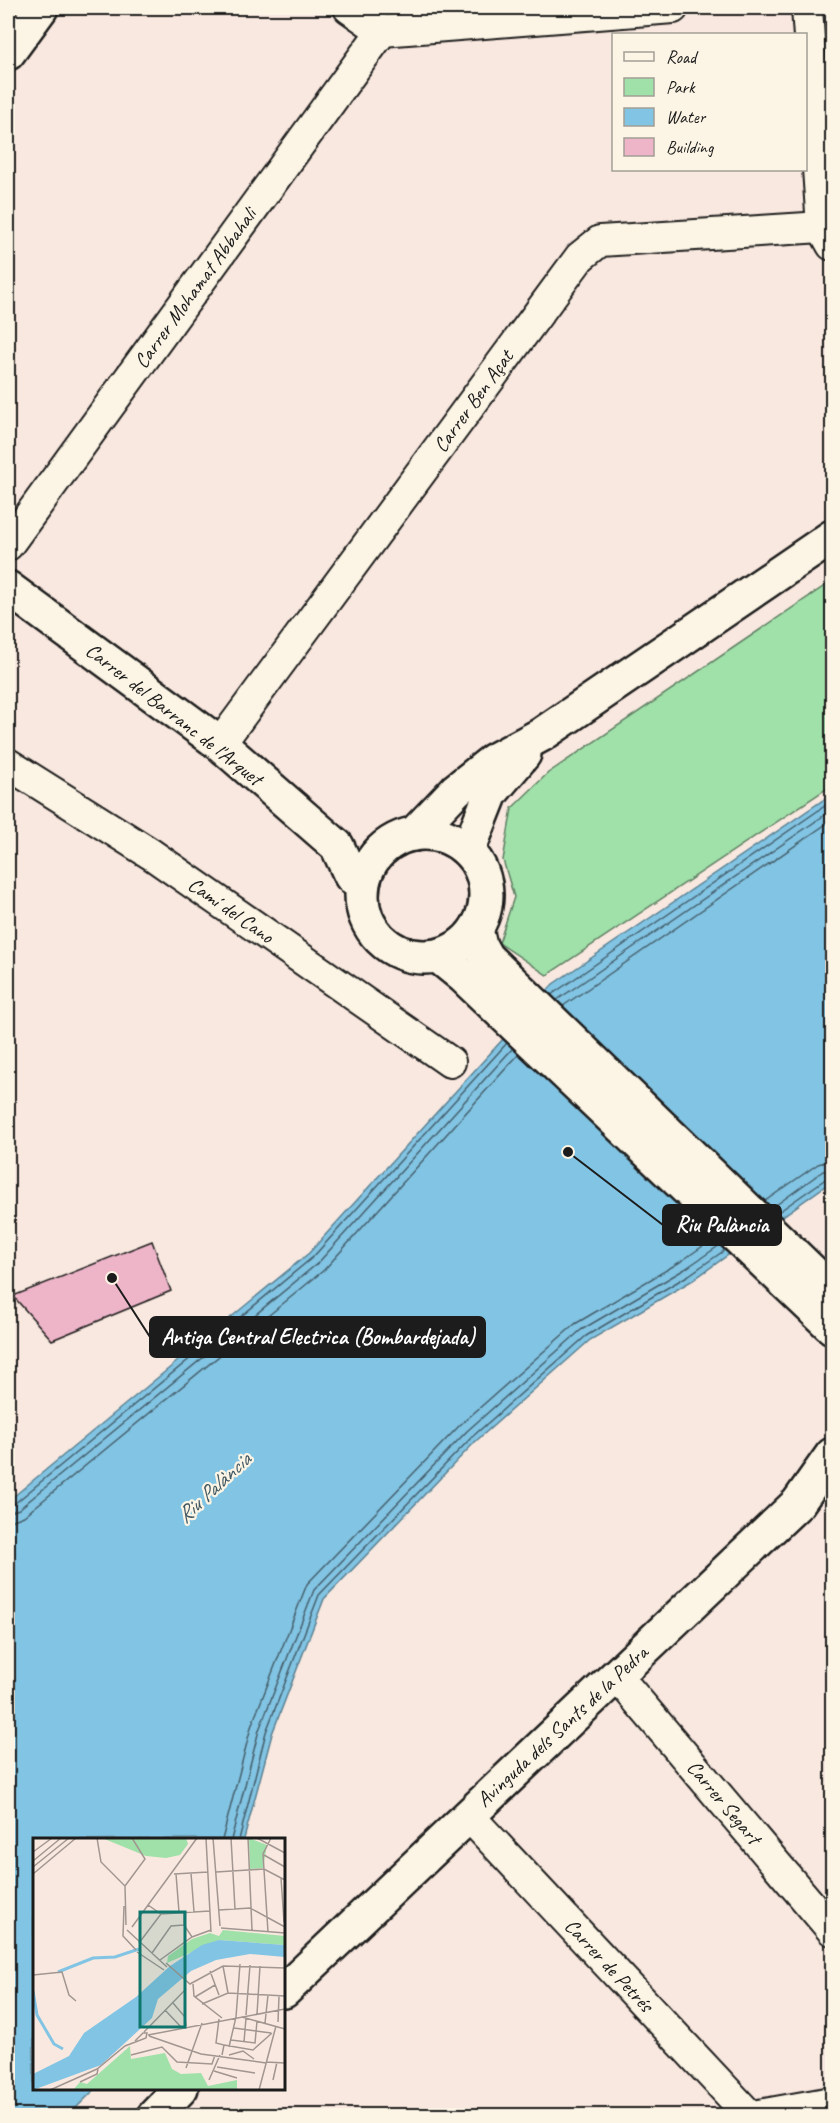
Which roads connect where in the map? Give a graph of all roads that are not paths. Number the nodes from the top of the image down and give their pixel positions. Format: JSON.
{"nodes":[{"id":1,"x":41,"y":8,"type":"edge"},
{"id":2,"x":349,"y":8,"type":"edge"},
{"id":3,"x":673,"y":8,"type":"edge"},
{"id":4,"x":807,"y":8,"type":"edge"},
{"id":5,"x":382,"y":31,"type":"junction"},
{"id":6,"x":8,"y":52,"type":"edge"},
{"id":7,"x":827,"y":236,"type":"edge"},
{"id":8,"x":832,"y":537,"type":"edge"},
{"id":9,"x":8,"y":545,"type":"edge"},
{"id":10,"x":8,"y":588,"type":"edge"},
{"id":11,"x":541,"y":735,"type":"junction"},
{"id":12,"x":220,"y":744,"type":"junction"},
{"id":13,"x":8,"y":764,"type":"edge"},
{"id":14,"x":414,"y":834,"type":"junction"},
{"id":15,"x":337,"y":846,"type":"junction"},
{"id":16,"x":383,"y":849,"type":"junction"},
{"id":17,"x":468,"y":851,"type":"junction"},
{"id":18,"x":362,"y":886,"type":"junction"},
{"id":19,"x":476,"y":929,"type":"junction"},
{"id":20,"x":438,"y":956,"type":"junction"},
{"id":21,"x":450,"y":1062,"type":"dead end"},
{"id":22,"x":832,"y":1291,"type":"edge"},
{"id":23,"x":832,"y":1327,"type":"edge"},
{"id":24,"x":832,"y":1455,"type":"edge"},
{"id":25,"x":616,"y":1675,"type":"junction"},
{"id":26,"x":468,"y":1815,"type":"junction"},
{"id":27,"x":832,"y":1930,"type":"edge"},
{"id":28,"x":285,"y":1990,"type":"edge"},
{"id":29,"x":179,"y":2090,"type":"edge"},
{"id":30,"x":832,"y":2102,"type":"edge"},
{"id":31,"x":156,"y":2114,"type":"edge"},
{"id":32,"x":759,"y":2115,"type":"edge"}],
"edges":[{"from":1,"to":6,"type":"street"},
{"from":2,"to":5,"type":"street"},
{"from":3,"to":5,"type":"street"},
{"from":4,"to":7,"type":"street"},
{"from":5,"to":9,"type":"street","name":"Carrer Mohamat Abbahali"},
{"from":7,"to":12,"type":"street","name":"Carrer Ben Açat"},
{"from":8,"to":11,"type":"street"},
{"from":10,"to":12,"type":"street","name":"Carrer del Barranc de l'Arquet"},
{"from":11,"to":14,"type":"street"},
{"from":11,"to":17,"type":"street"},
{"from":12,"to":15,"type":"street","name":"Carrer del Barranc de l'Arquet"},
{"from":13,"to":21,"type":"street","name":"Camí del Cano"},
{"from":14,"to":16,"type":"street"},
{"from":14,"to":17,"type":"street"},
{"from":15,"to":16,"type":"street"},
{"from":15,"to":18,"type":"street","name":"Carrer del Barranc de l'Arquet"},
{"from":16,"to":18,"type":"street"},
{"from":17,"to":19,"type":"street"},
{"from":18,"to":20,"type":"street"},
{"from":19,"to":20,"type":"street"},
{"from":19,"to":22,"type":"street"},
{"from":20,"to":23,"type":"street"},
{"from":24,"to":25,"type":"street","name":"Avinguda dels Sants de la Pedra"},
{"from":25,"to":26,"type":"street","name":"Avinguda dels Sants de la Pedra"},
{"from":25,"to":27,"type":"street","name":"Carrer Segart"},
{"from":26,"to":28,"type":"street","name":"Avinguda dels Sants de la Pedra"},
{"from":26,"to":32,"type":"street","name":"Carrer de Petrés"},
{"from":29,"to":31,"type":"street"},
{"from":30,"to":32,"type":"street"}]}
